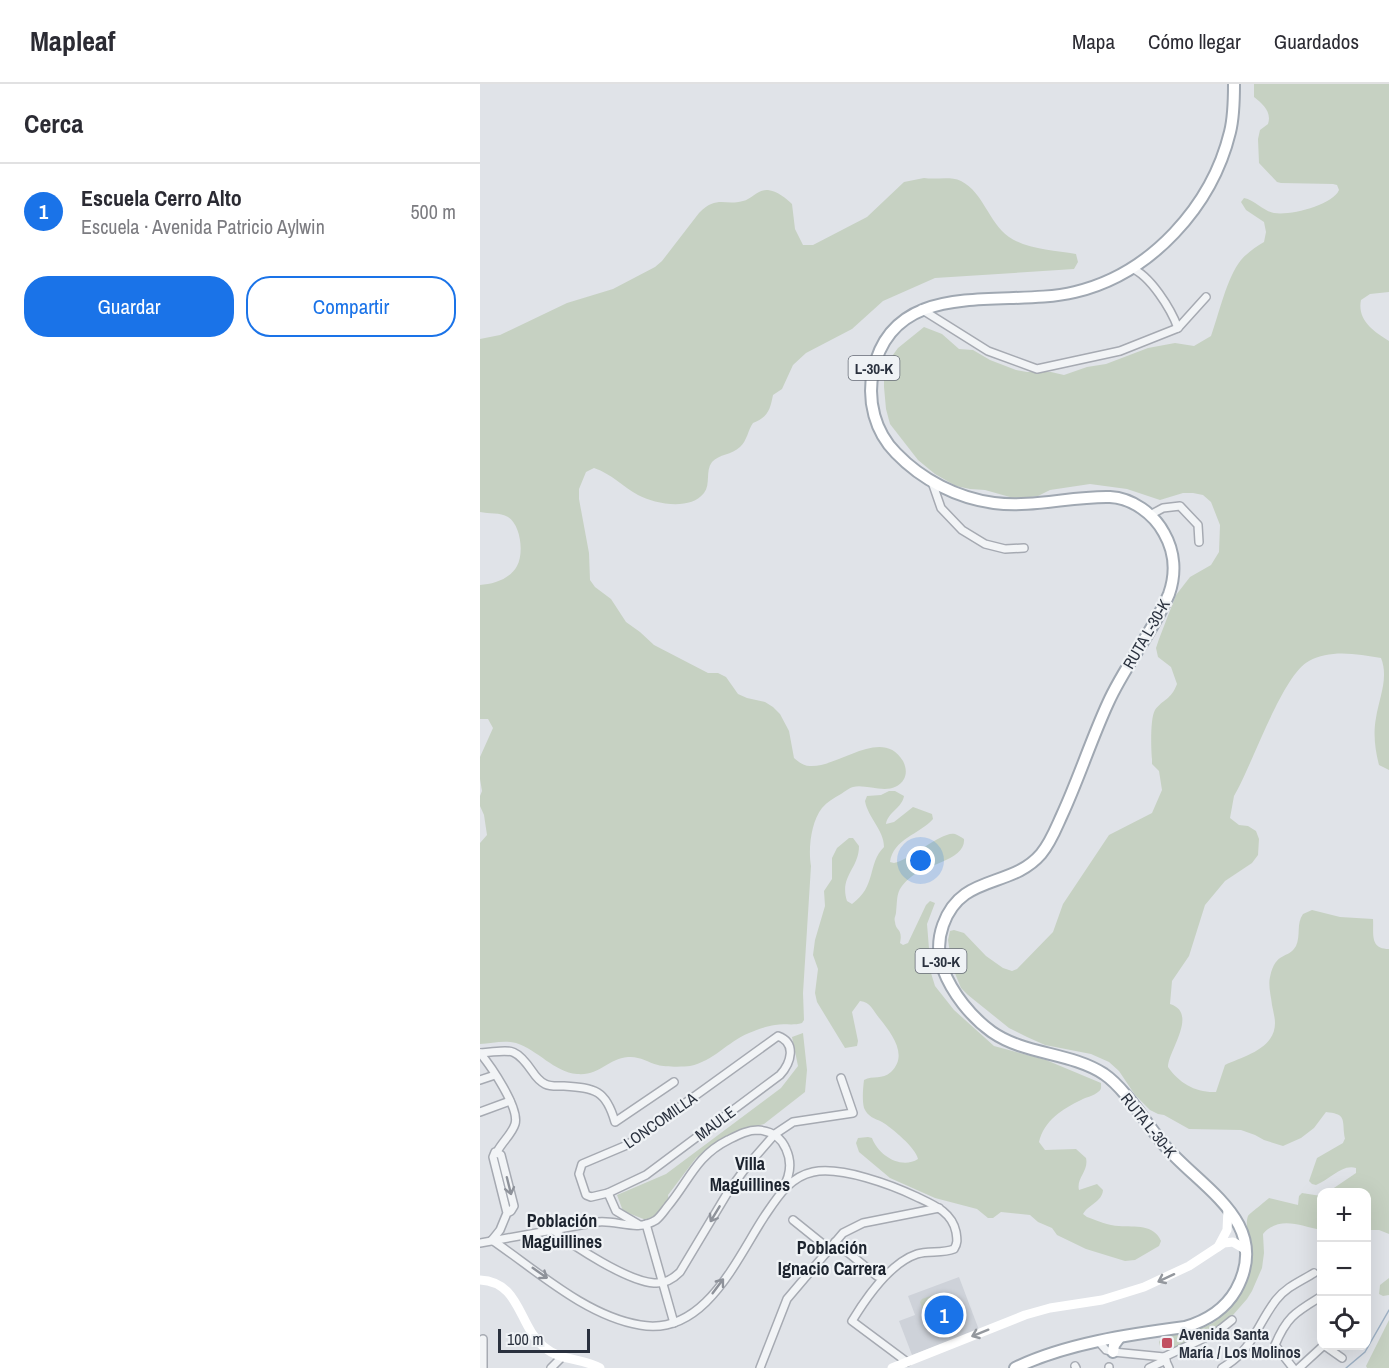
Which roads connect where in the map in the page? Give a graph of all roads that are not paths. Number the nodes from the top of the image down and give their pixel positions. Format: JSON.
{"nodes":[{"id":1,"x":1234,"y":84,"type":"edge"},
{"id":2,"x":1130,"y":268,"type":"junction"},
{"id":3,"x":1206,"y":297,"type":"dead end"},
{"id":4,"x":921,"y":309,"type":"junction"},
{"id":5,"x":1178,"y":328,"type":"junction"},
{"id":6,"x":932,"y":482,"type":"junction"},
{"id":7,"x":1150,"y":515,"type":"junction"},
{"id":8,"x":1199,"y":542,"type":"dead end"},
{"id":9,"x":1024,"y":548,"type":"dead end"},
{"id":10,"x":778,"y":1036,"type":"joint"},
{"id":11,"x":480,"y":1053,"type":"edge"},
{"id":12,"x":495,"y":1075,"type":"junction"},
{"id":13,"x":841,"y":1078,"type":"dead end"},
{"id":14,"x":480,"y":1080,"type":"edge"},
{"id":15,"x":674,"y":1082,"type":"dead end"},
{"id":16,"x":510,"y":1101,"type":"junction"},
{"id":17,"x":480,"y":1112,"type":"edge"},
{"id":18,"x":775,"y":1134,"type":"junction"},
{"id":19,"x":782,"y":1190,"type":"junction"},
{"id":20,"x":608,"y":1194,"type":"junction"},
{"id":21,"x":1228,"y":1206,"type":"junction"},
{"id":22,"x":939,"y":1209,"type":"junction"},
{"id":23,"x":616,"y":1211,"type":"junction"},
{"id":24,"x":793,"y":1220,"type":"dead end"},
{"id":25,"x":611,"y":1221,"type":"junction"},
{"id":26,"x":642,"y":1224,"type":"junction"},
{"id":27,"x":553,"y":1230,"type":"junction"},
{"id":28,"x":492,"y":1240,"type":"junction"},
{"id":29,"x":835,"y":1242,"type":"junction"},
{"id":30,"x":480,"y":1243,"type":"edge"},
{"id":31,"x":829,"y":1249,"type":"junction"},
{"id":32,"x":1216,"y":1249,"type":"junction"},
{"id":33,"x":1245,"y":1249,"type":"junction"},
{"id":34,"x":1314,"y":1273,"type":"dead end"},
{"id":35,"x":877,"y":1276,"type":"dead end"},
{"id":36,"x":480,"y":1280,"type":"edge"},
{"id":37,"x":664,"y":1282,"type":"junction"},
{"id":38,"x":1317,"y":1299,"type":"edge"},
{"id":39,"x":1232,"y":1320,"type":"dead end"},
{"id":40,"x":675,"y":1323,"type":"junction"},
{"id":41,"x":1119,"y":1338,"type":"junction"},
{"id":42,"x":483,"y":1339,"type":"dead end"},
{"id":43,"x":1099,"y":1342,"type":"junction"},
{"id":44,"x":1320,"y":1350,"type":"edge"},
{"id":45,"x":1330,"y":1350,"type":"edge"},
{"id":46,"x":1113,"y":1352,"type":"junction"},
{"id":47,"x":562,"y":1357,"type":"junction"},
{"id":48,"x":1342,"y":1358,"type":"dead end"},
{"id":49,"x":1165,"y":1359,"type":"junction"},
{"id":50,"x":907,"y":1362,"type":"junction"},
{"id":51,"x":1302,"y":1367,"type":"edge"},
{"id":52,"x":483,"y":1368,"type":"edge"},
{"id":53,"x":551,"y":1368,"type":"edge"},
{"id":54,"x":600,"y":1368,"type":"edge"},
{"id":55,"x":760,"y":1368,"type":"edge"},
{"id":56,"x":892,"y":1368,"type":"edge"},
{"id":57,"x":1015,"y":1368,"type":"edge"},
{"id":58,"x":1149,"y":1368,"type":"edge"},
{"id":59,"x":1169,"y":1368,"type":"edge"},
{"id":60,"x":1222,"y":1368,"type":"edge"},
{"id":61,"x":1293,"y":1368,"type":"edge"}],
"edges":[{"from":1,"to":2,"type":"main road","name":"RUTA L-30-K","number":"L-30-K"},
{"from":2,"to":4,"type":"main road","name":"RUTA L-30-K","number":"L-30-K"},
{"from":2,"to":5,"type":"street"},
{"from":3,"to":5,"type":"street"},
{"from":4,"to":5,"type":"street"},
{"from":4,"to":6,"type":"main road","name":"RUTA L-30-K","number":"L-30-K"},
{"from":6,"to":7,"type":"main road","name":"RUTA L-30-K","number":"L-30-K"},
{"from":6,"to":9,"type":"street"},
{"from":7,"to":8,"type":"street"},
{"from":7,"to":21,"type":"main road","name":"RUTA L-30-K","number":"L-30-K"},
{"from":10,"to":20,"type":"street","name":"MAULE"},
{"from":10,"to":20,"type":"street","name":"LONCOMILLA"},
{"from":11,"to":12,"type":"street"},
{"from":11,"to":15,"type":"street"},
{"from":12,"to":14,"type":"street"},
{"from":12,"to":16,"type":"street"},
{"from":13,"to":18,"type":"street"},
{"from":16,"to":17,"type":"street"},
{"from":16,"to":28,"type":"street"},
{"from":18,"to":19,"type":"street"},
{"from":18,"to":26,"type":"street"},
{"from":18,"to":37,"type":"street","one_way":true},
{"from":19,"to":22,"type":"street"},
{"from":40,"to":19,"type":"street","one_way":true},
{"from":20,"to":23,"type":"street"},
{"from":21,"to":32,"type":"street"},
{"from":21,"to":33,"type":"main road","number":"L-30-K"},
{"from":22,"to":29,"type":"street"},
{"from":22,"to":50,"type":"street"},
{"from":23,"to":25,"type":"street"},
{"from":23,"to":26,"type":"street"},
{"from":24,"to":31,"type":"street"},
{"from":25,"to":26,"type":"street"},
{"from":25,"to":27,"type":"street"},
{"from":26,"to":37,"type":"street"},
{"from":27,"to":28,"type":"street"},
{"from":27,"to":37,"type":"street"},
{"from":28,"to":30,"type":"street"},
{"from":28,"to":40,"type":"street","one_way":true},
{"from":29,"to":31,"type":"street"},
{"from":29,"to":35,"type":"street"},
{"from":31,"to":55,"type":"street"},
{"from":32,"to":33,"type":"street"},
{"from":32,"to":50,"type":"street","one_way":true},
{"from":33,"to":41,"type":"main road","number":"L-30-K"},
{"from":34,"to":60,"type":"street"},
{"from":36,"to":47,"type":"street"},
{"from":37,"to":40,"type":"street"},
{"from":38,"to":61,"type":"street"},
{"from":39,"to":49,"type":"street"},
{"from":41,"to":43,"type":"main road","number":"L-30-K"},
{"from":41,"to":46,"type":"main road"},
{"from":42,"to":52,"type":"street"},
{"from":43,"to":46,"type":"street"},
{"from":43,"to":57,"type":"main road","number":"L-30-K"},
{"from":44,"to":51,"type":"street"},
{"from":45,"to":48,"type":"street"},
{"from":46,"to":49,"type":"street"},
{"from":47,"to":53,"type":"street"},
{"from":47,"to":54,"type":"street"},
{"from":49,"to":58,"type":"street"},
{"from":49,"to":59,"type":"street"},
{"from":50,"to":56,"type":"street"}]}
